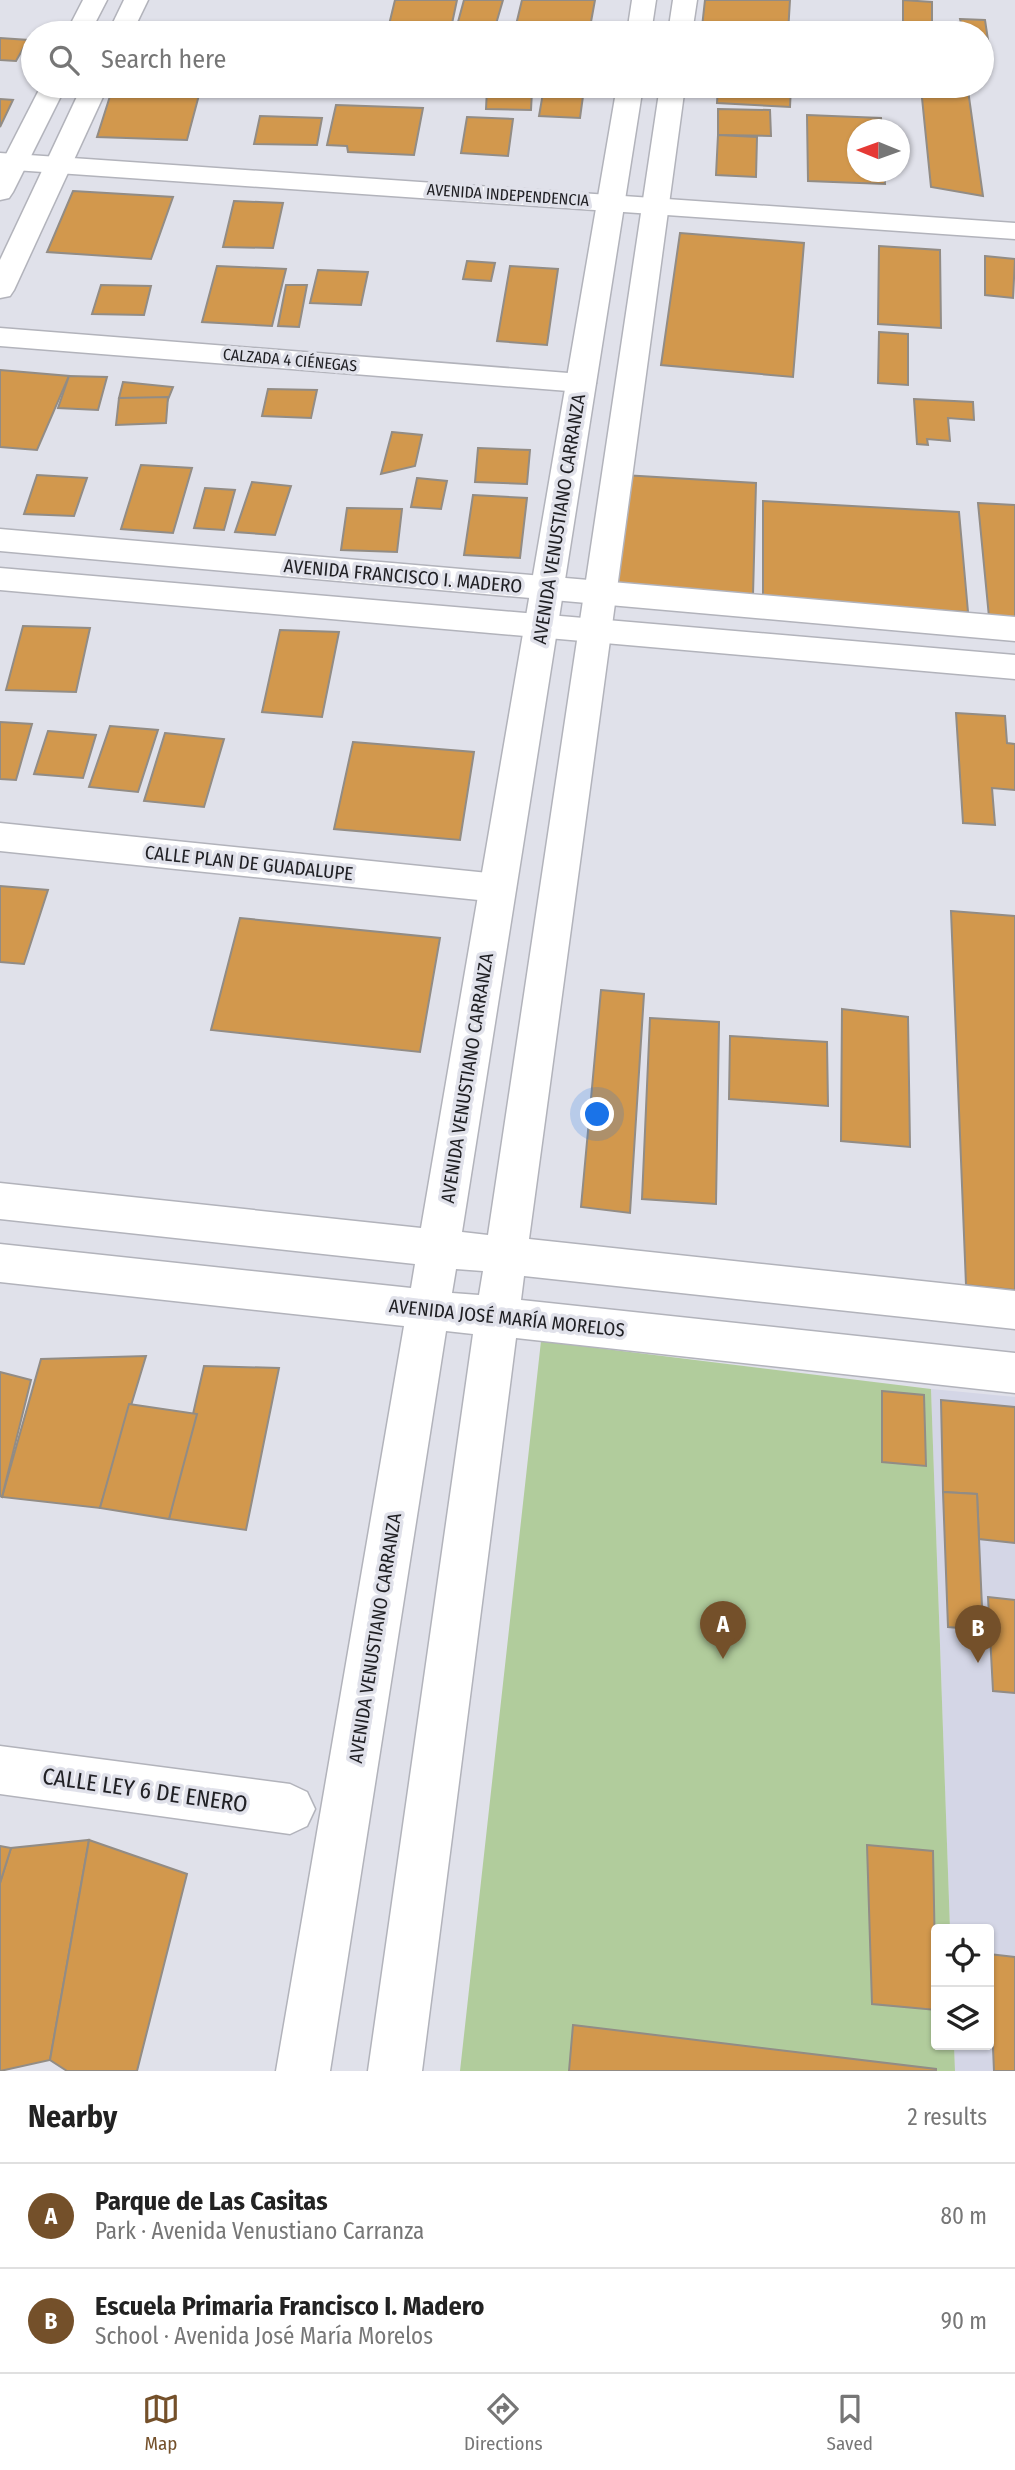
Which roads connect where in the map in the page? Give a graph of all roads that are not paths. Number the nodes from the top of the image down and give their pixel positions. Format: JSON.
{"nodes":[{"id":1,"x":94,"y":0,"type":"edge"},
{"id":2,"x":136,"y":0,"type":"edge"},
{"id":3,"x":644,"y":0,"type":"edge"},
{"id":4,"x":685,"y":0,"type":"edge"},
{"id":5,"x":84,"y":21,"type":"edge"},
{"id":6,"x":126,"y":21,"type":"edge"},
{"id":7,"x":641,"y":21,"type":"edge"},
{"id":8,"x":682,"y":21,"type":"edge"},
{"id":9,"x":46,"y":98,"type":"edge"},
{"id":10,"x":90,"y":98,"type":"edge"},
{"id":11,"x":627,"y":98,"type":"edge"},
{"id":12,"x":672,"y":98,"type":"edge"},
{"id":13,"x":0,"y":135,"type":"edge"},
{"id":14,"x":27,"y":137,"type":"junction"},
{"id":15,"x":70,"y":140,"type":"junction"},
{"id":16,"x":97,"y":142,"type":"dead end"},
{"id":17,"x":7,"y":162,"type":"edge"},
{"id":18,"x":59,"y":165,"type":"junction"},
{"id":19,"x":605,"y":184,"type":"junction"},
{"id":20,"x":668,"y":188,"type":"junction"},
{"id":21,"x":0,"y":192,"type":"edge"},
{"id":22,"x":1015,"y":232,"type":"edge"},
{"id":23,"x":0,"y":290,"type":"edge"},
{"id":24,"x":0,"y":337,"type":"edge"},
{"id":25,"x":581,"y":383,"type":"junction"},
{"id":26,"x":0,"y":540,"type":"edge"},
{"id":27,"x":0,"y":579,"type":"edge"},
{"id":28,"x":544,"y":608,"type":"junction"},
{"id":29,"x":600,"y":611,"type":"junction"},
{"id":30,"x":1015,"y":629,"type":"edge"},
{"id":31,"x":1015,"y":667,"type":"edge"},
{"id":32,"x":0,"y":837,"type":"edge"},
{"id":33,"x":498,"y":888,"type":"junction"},
{"id":34,"x":0,"y":1201,"type":"edge"},
{"id":35,"x":439,"y":1248,"type":"junction"},
{"id":36,"x":506,"y":1255,"type":"junction"},
{"id":37,"x":0,"y":1263,"type":"edge"},
{"id":38,"x":429,"y":1310,"type":"junction"},
{"id":39,"x":1015,"y":1310,"type":"edge"},
{"id":40,"x":497,"y":1317,"type":"junction"},
{"id":41,"x":1015,"y":1373,"type":"edge"},
{"id":42,"x":0,"y":1770,"type":"edge"},
{"id":43,"x":290,"y":1809,"type":"dead end"},
{"id":44,"x":303,"y":2071,"type":"edge"},
{"id":45,"x":396,"y":2071,"type":"edge"}],
"edges":[{"from":1,"to":5,"type":"street"},
{"from":2,"to":6,"type":"street"},
{"from":3,"to":7,"type":"street"},
{"from":4,"to":8,"type":"street"},
{"from":9,"to":14,"type":"street"},
{"from":10,"to":15,"type":"street"},
{"from":11,"to":19,"type":"street","name":"AVENIDA VENUSTIANO CARRANZA"},
{"from":12,"to":20,"type":"street"},
{"from":13,"to":14,"type":"street"},
{"from":14,"to":15,"type":"street"},
{"from":14,"to":17,"type":"street"},
{"from":15,"to":16,"type":"street"},
{"from":15,"to":18,"type":"street"},
{"from":17,"to":18,"type":"street","name":"AVENIDA INDEPENDENCIA"},
{"from":17,"to":21,"type":"street"},
{"from":18,"to":19,"type":"street","name":"AVENIDA INDEPENDENCIA"},
{"from":18,"to":23,"type":"street"},
{"from":19,"to":20,"type":"street","name":"AVENIDA INDEPENDENCIA"},
{"from":19,"to":25,"type":"street","name":"AVENIDA VENUSTIANO CARRANZA"},
{"from":20,"to":22,"type":"street","name":"AVENIDA INDEPENDENCIA"},
{"from":20,"to":29,"type":"street"},
{"from":24,"to":25,"type":"street","name":"CALZADA 4 CIÉNEGAS"},
{"from":25,"to":28,"type":"street","name":"AVENIDA VENUSTIANO CARRANZA"},
{"from":26,"to":28,"type":"street","name":"AVENIDA FRANCISCO I. MADERO"},
{"from":27,"to":28,"type":"street","name":"AVENIDA FRANCISCO I. MADERO"},
{"from":28,"to":29,"type":"street","name":"AVENIDA FRANCISCO I. MADERO"},
{"from":28,"to":33,"type":"street","name":"AVENIDA VENUSTIANO CARRANZA"},
{"from":29,"to":30,"type":"street","name":"AVENIDA FRANCISCO I. MADERO"},
{"from":29,"to":31,"type":"street","name":"AVENIDA FRANCISCO I. MADERO"},
{"from":29,"to":36,"type":"street"},
{"from":32,"to":33,"type":"street","name":"CALLE PLAN DE GUADALUPE"},
{"from":33,"to":35,"type":"street","name":"AVENIDA VENUSTIANO CARRANZA"},
{"from":34,"to":35,"type":"street"},
{"from":35,"to":36,"type":"street"},
{"from":35,"to":38,"type":"street","name":"AVENIDA VENUSTIANO CARRANZA"},
{"from":36,"to":39,"type":"street"},
{"from":36,"to":40,"type":"street"},
{"from":37,"to":38,"type":"street","name":"AVENIDA JOSÉ MARÍA MORELOS"},
{"from":38,"to":40,"type":"street","name":"AVENIDA JOSÉ MARÍA MORELOS"},
{"from":38,"to":44,"type":"street","name":"AVENIDA VENUSTIANO CARRANZA"},
{"from":40,"to":41,"type":"street","name":"AVENIDA JOSÉ MARÍA MORELOS"},
{"from":40,"to":45,"type":"street"},
{"from":42,"to":43,"type":"street","name":"CALLE LEY 6 DE ENERO"}]}
